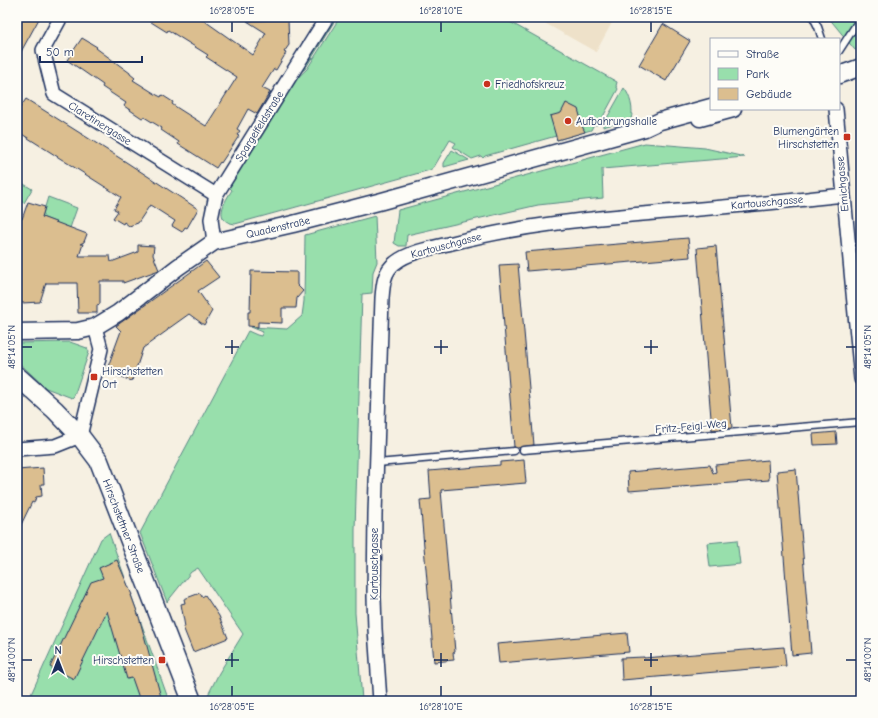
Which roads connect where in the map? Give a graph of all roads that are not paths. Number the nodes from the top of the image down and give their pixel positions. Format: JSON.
{"nodes":[{"id":1,"x":61,"y":17,"type":"edge"},
{"id":2,"x":327,"y":17,"type":"edge"},
{"id":3,"x":813,"y":17,"type":"edge"},
{"id":4,"x":861,"y":17,"type":"edge"},
{"id":5,"x":822,"y":38,"type":"edge"},
{"id":6,"x":840,"y":49,"type":"edge"},
{"id":7,"x":861,"y":67,"type":"edge"},
{"id":8,"x":840,"y":75,"type":"edge"},
{"id":9,"x":710,"y":107,"type":"edge"},
{"id":10,"x":729,"y":110,"type":"edge"},
{"id":11,"x":836,"y":110,"type":"edge"},
{"id":12,"x":559,"y":152,"type":"junction"},
{"id":13,"x":843,"y":194,"type":"junction"},
{"id":14,"x":216,"y":195,"type":"junction"},
{"id":15,"x":214,"y":242,"type":"junction"},
{"id":16,"x":95,"y":327,"type":"junction"},
{"id":17,"x":17,"y":332,"type":"edge"},
{"id":18,"x":17,"y":376,"type":"edge"},
{"id":19,"x":861,"y":379,"type":"edge"},
{"id":20,"x":861,"y":422,"type":"edge"},
{"id":21,"x":80,"y":436,"type":"junction"},
{"id":22,"x":17,"y":449,"type":"edge"},
{"id":23,"x":523,"y":450,"type":"dead end"},
{"id":24,"x":514,"y":451,"type":"dead end"},
{"id":25,"x":377,"y":463,"type":"junction"},
{"id":26,"x":192,"y":701,"type":"edge"},
{"id":27,"x":380,"y":701,"type":"edge"}],
"edges":[{"from":1,"to":14,"type":"street","name":"Claretinergasse"},
{"from":2,"to":14,"type":"street","name":"Spargelfeldstraße"},
{"from":3,"to":5,"type":"lane"},
{"from":4,"to":6,"type":"lane"},
{"from":7,"to":8,"type":"street"},
{"from":9,"to":12,"type":"street","name":"Quadenstraße"},
{"from":10,"to":12,"type":"street","name":"Quadenstraße"},
{"from":11,"to":13,"type":"street","name":"Emichgasse"},
{"from":12,"to":15,"type":"street","name":"Quadenstraße"},
{"from":13,"to":19,"type":"street","name":"Emichgasse"},
{"from":13,"to":25,"type":"street","name":"Kartouschgasse"},
{"from":14,"to":15,"type":"street","name":"Spargelfeldstraße"},
{"from":15,"to":16,"type":"street","name":"Quadenstraße"},
{"from":16,"to":17,"type":"street","name":"Quadenstraße"},
{"from":16,"to":21,"type":"street"},
{"from":18,"to":21,"type":"main road","name":"Hirschstettner Straße"},
{"from":20,"to":23,"type":"lane","name":"Fritz-Feigl-Weg"},
{"from":21,"to":22,"type":"street"},
{"from":21,"to":26,"type":"main road","name":"Hirschstettner Straße"},
{"from":24,"to":25,"type":"lane"},
{"from":25,"to":27,"type":"street","name":"Kartouschgasse"}]}
